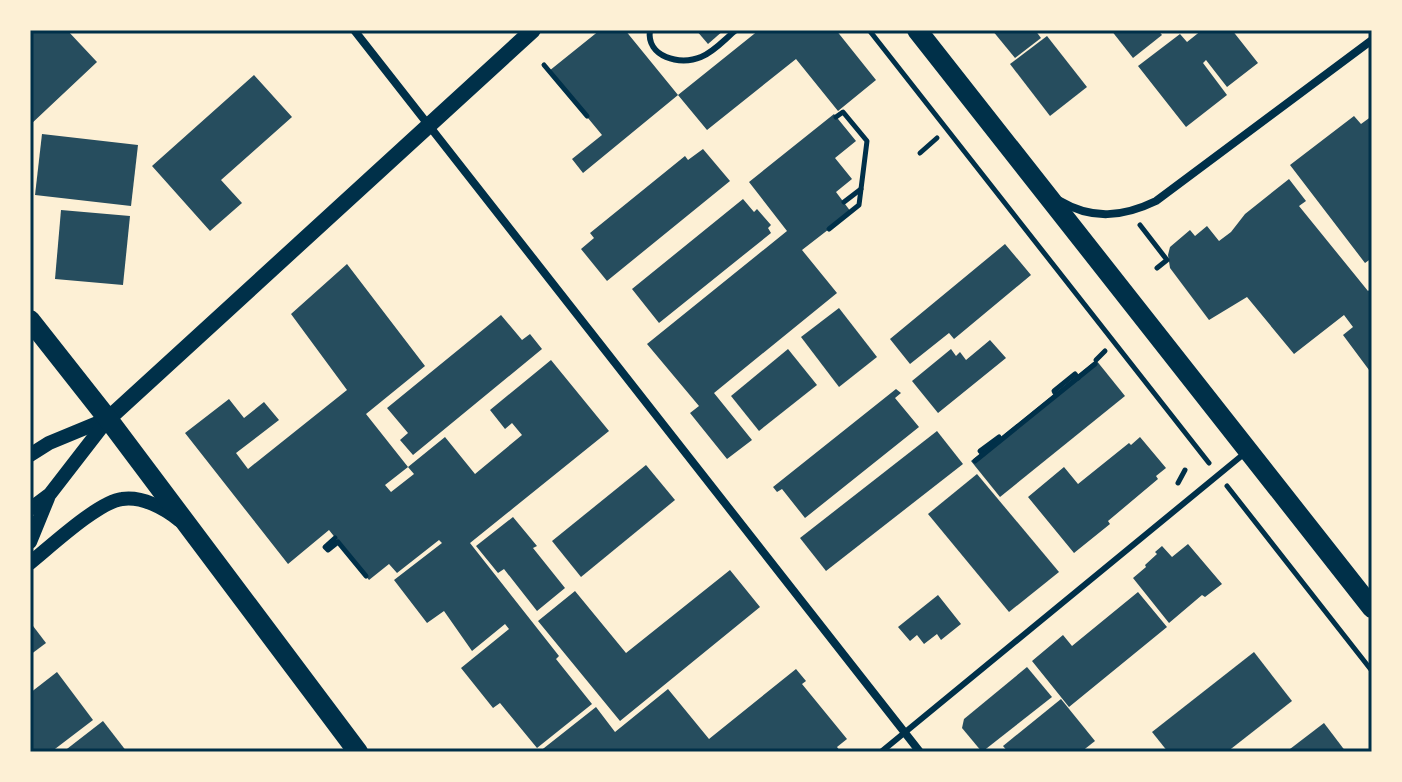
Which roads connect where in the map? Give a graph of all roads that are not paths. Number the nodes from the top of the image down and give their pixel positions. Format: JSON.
{"nodes":[{"id":1,"x":354,"y":30,"type":"edge"},
{"id":2,"x":533,"y":30,"type":"edge"},
{"id":3,"x":650,"y":30,"type":"edge"},
{"id":4,"x":736,"y":30,"type":"edge"},
{"id":5,"x":917,"y":30,"type":"edge"},
{"id":6,"x":1372,"y":40,"type":"edge"},
{"id":7,"x":429,"y":126,"type":"junction"},
{"id":8,"x":1044,"y":191,"type":"junction"},
{"id":9,"x":30,"y":320,"type":"edge"},
{"id":10,"x":108,"y":419,"type":"junction"},
{"id":11,"x":1248,"y":451,"type":"junction"},
{"id":12,"x":30,"y":455,"type":"edge"},
{"id":13,"x":50,"y":494,"type":"junction"},
{"id":14,"x":30,"y":509,"type":"edge"},
{"id":15,"x":194,"y":535,"type":"junction"},
{"id":16,"x":30,"y":542,"type":"edge"},
{"id":17,"x":30,"y":563,"type":"edge"},
{"id":18,"x":1372,"y":608,"type":"edge"},
{"id":19,"x":904,"y":733,"type":"junction"},
{"id":20,"x":358,"y":752,"type":"edge"},
{"id":21,"x":881,"y":752,"type":"edge"},
{"id":22,"x":920,"y":752,"type":"edge"}],
"edges":[{"from":1,"to":7,"type":"street"},
{"from":2,"to":7,"type":"main road"},
{"from":3,"to":4,"type":"lane"},
{"from":5,"to":8,"type":"main road"},
{"from":6,"to":8,"type":"street"},
{"from":7,"to":10,"type":"main road"},
{"from":7,"to":19,"type":"street"},
{"from":8,"to":11,"type":"main road"},
{"from":9,"to":10,"type":"main road"},
{"from":10,"to":12,"type":"street"},
{"from":10,"to":13,"type":"street"},
{"from":10,"to":15,"type":"main road"},
{"from":11,"to":18,"type":"main road"},
{"from":11,"to":19,"type":"lane"},
{"from":13,"to":14,"type":"street"},
{"from":13,"to":16,"type":"street"},
{"from":15,"to":17,"type":"street"},
{"from":15,"to":20,"type":"main road"},
{"from":19,"to":21,"type":"lane"},
{"from":19,"to":22,"type":"street"}]}
